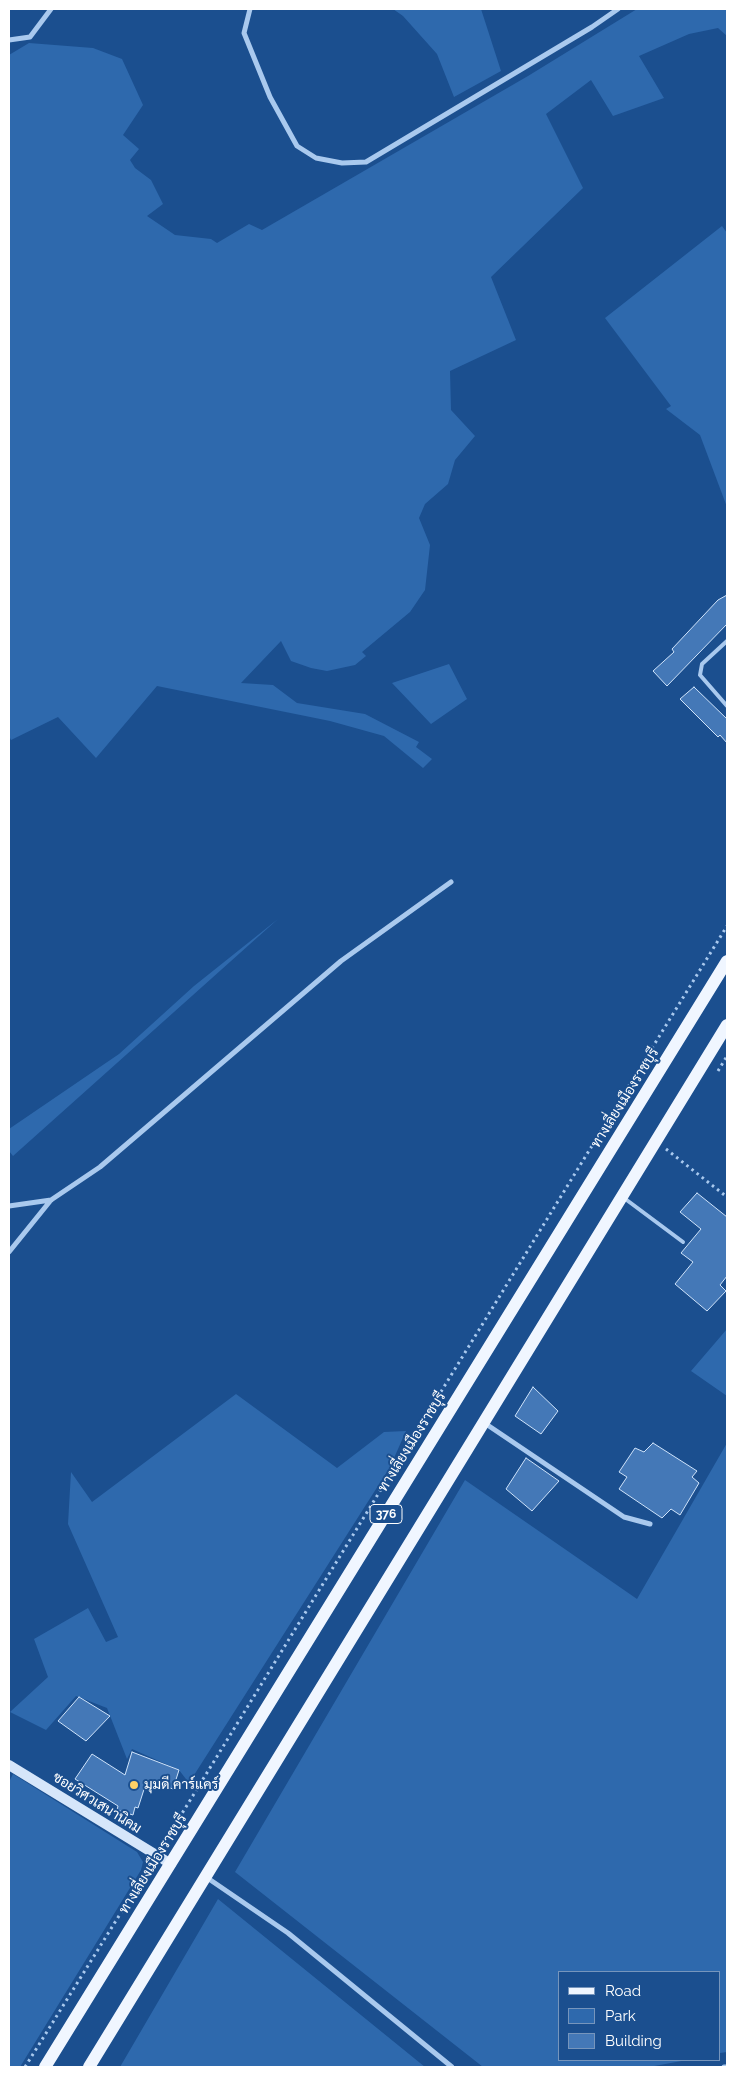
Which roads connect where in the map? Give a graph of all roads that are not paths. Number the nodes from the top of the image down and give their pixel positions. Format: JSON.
{"nodes":[{"id":1,"x":51,"y":9,"type":"edge"},
{"id":2,"x":250,"y":9,"type":"edge"},
{"id":3,"x":618,"y":9,"type":"edge"},
{"id":4,"x":9,"y":40,"type":"edge"},
{"id":5,"x":727,"y":641,"type":"edge"},
{"id":6,"x":727,"y":706,"type":"edge"},
{"id":7,"x":451,"y":882,"type":"dead end"},
{"id":8,"x":727,"y":961,"type":"edge"},
{"id":9,"x":727,"y":1024,"type":"edge"},
{"id":10,"x":622,"y":1196,"type":"junction"},
{"id":11,"x":51,"y":1200,"type":"junction"},
{"id":12,"x":9,"y":1206,"type":"edge"},
{"id":13,"x":683,"y":1242,"type":"dead end"},
{"id":14,"x":9,"y":1252,"type":"edge"},
{"id":15,"x":483,"y":1422,"type":"junction"},
{"id":16,"x":650,"y":1524,"type":"dead end"},
{"id":17,"x":9,"y":1765,"type":"edge"},
{"id":18,"x":171,"y":1864,"type":"junction"},
{"id":19,"x":206,"y":1877,"type":"junction"},
{"id":20,"x":45,"y":2067,"type":"edge"},
{"id":21,"x":89,"y":2067,"type":"edge"},
{"id":22,"x":452,"y":2067,"type":"edge"}],
"edges":[{"from":1,"to":4,"type":"street"},
{"from":2,"to":3,"type":"street"},
{"from":5,"to":6,"type":"lane"},
{"from":7,"to":11,"type":"street"},
{"from":8,"to":18,"type":"main road","name":"ทางเลี่ยงเมืองราชบุรี","number":"376"},
{"from":9,"to":10,"type":"main road","number":"376"},
{"from":10,"to":13,"type":"lane"},
{"from":10,"to":15,"type":"main road","number":"376"},
{"from":11,"to":12,"type":"street"},
{"from":11,"to":14,"type":"street"},
{"from":15,"to":16,"type":"street"},
{"from":15,"to":19,"type":"main road","number":"376"},
{"from":17,"to":18,"type":"street","name":"ซอยวิศวเสนานิคม"},
{"from":18,"to":20,"type":"main road","name":"ทางเลี่ยงเมืองราชบุรี","number":"376"},
{"from":19,"to":21,"type":"main road","number":"376"},
{"from":19,"to":22,"type":"street"}]}
